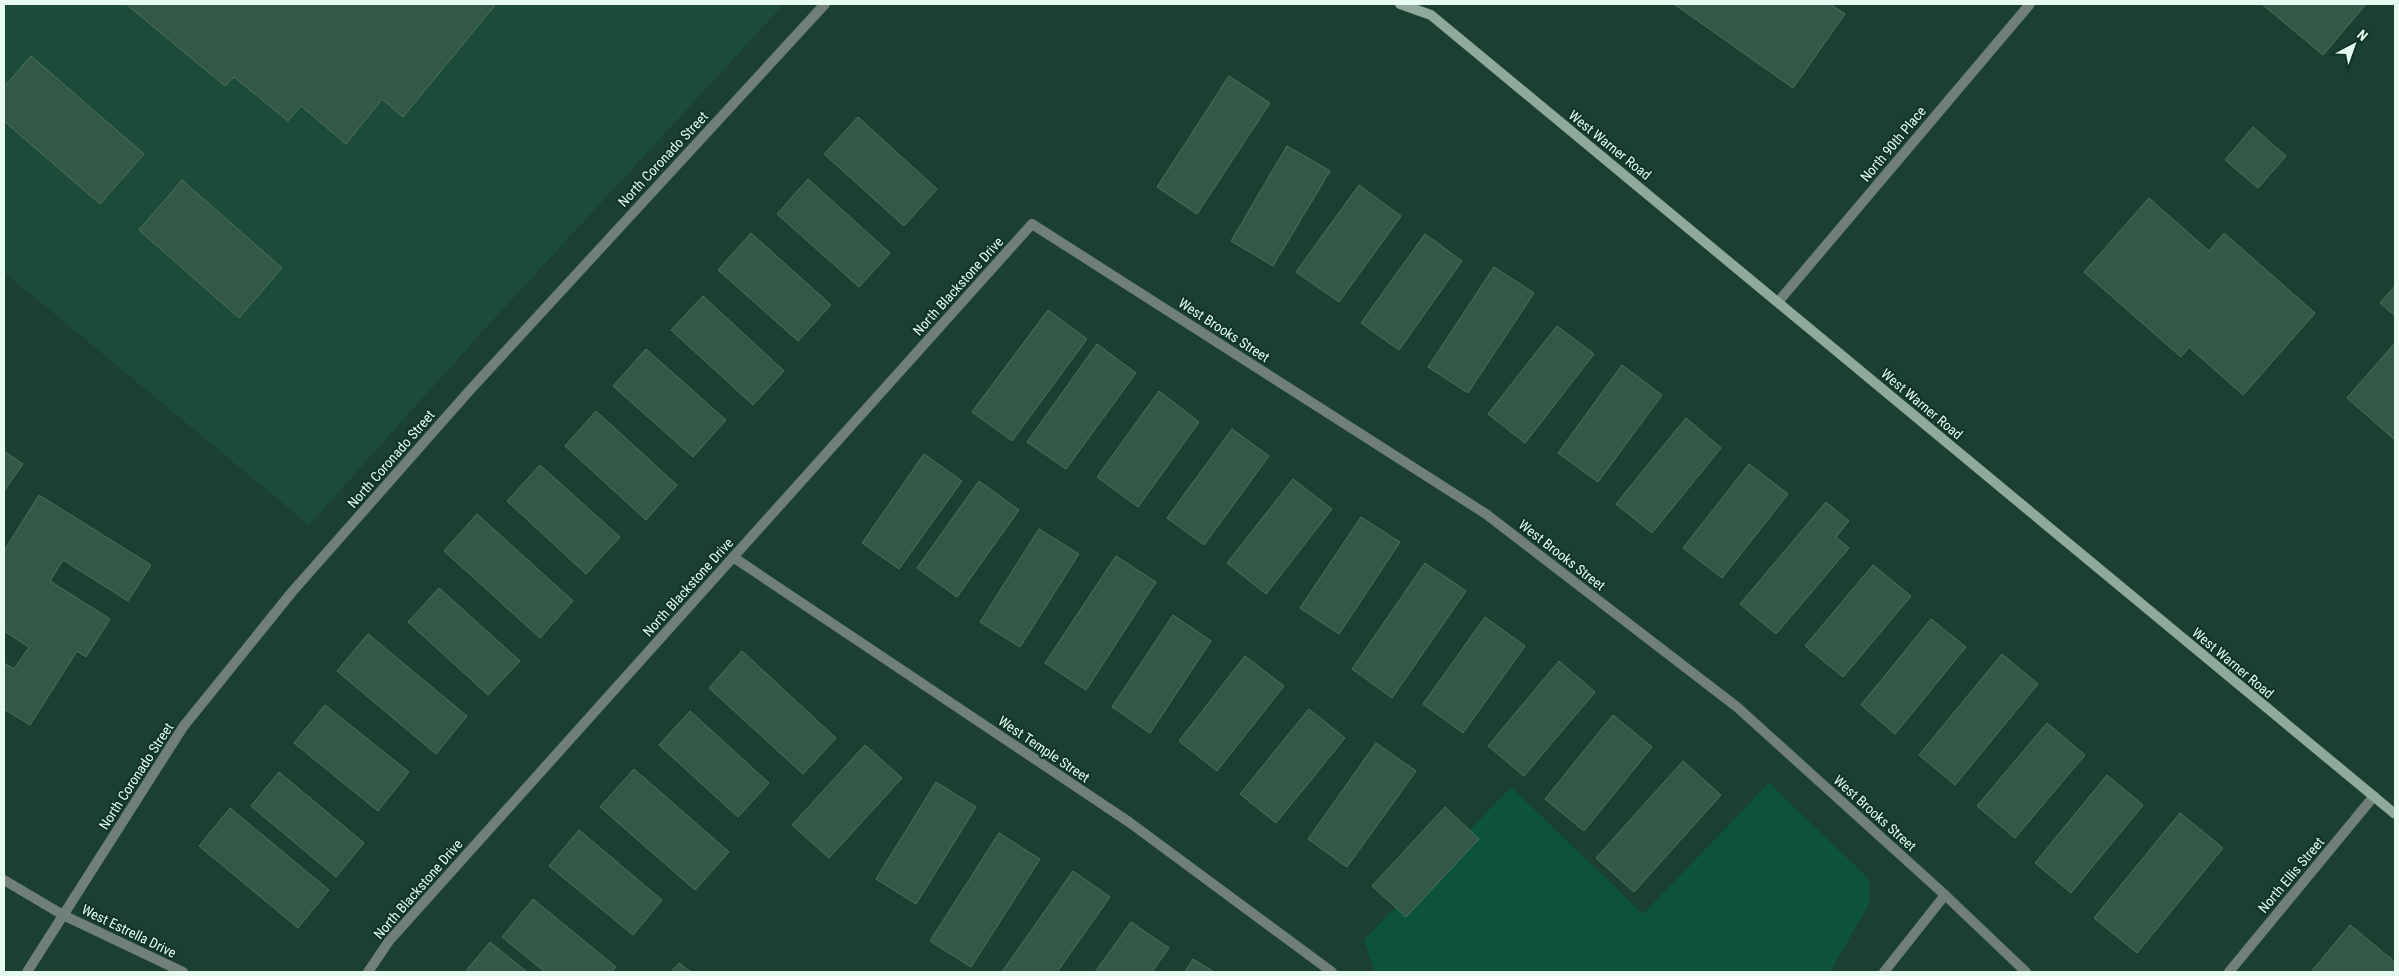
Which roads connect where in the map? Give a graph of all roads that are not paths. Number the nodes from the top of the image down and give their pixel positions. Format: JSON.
{"nodes":[{"id":1,"x":826,"y":4,"type":"edge"},
{"id":2,"x":1400,"y":4,"type":"edge"},
{"id":3,"x":1424,"y":4,"type":"edge"},
{"id":4,"x":2030,"y":4,"type":"edge"},
{"id":5,"x":1431,"y":15,"type":"junction"},
{"id":6,"x":1032,"y":224,"type":"joint"},
{"id":7,"x":1778,"y":302,"type":"junction"},
{"id":8,"x":733,"y":557,"type":"junction"},
{"id":9,"x":2374,"y":796,"type":"junction"},
{"id":10,"x":2395,"y":814,"type":"edge"},
{"id":11,"x":4,"y":880,"type":"edge"},
{"id":12,"x":1945,"y":895,"type":"junction"},
{"id":13,"x":63,"y":915,"type":"junction"},
{"id":14,"x":27,"y":972,"type":"edge"},
{"id":15,"x":183,"y":972,"type":"edge"},
{"id":16,"x":368,"y":972,"type":"edge"},
{"id":17,"x":1332,"y":972,"type":"edge"},
{"id":18,"x":1884,"y":972,"type":"edge"},
{"id":19,"x":2026,"y":972,"type":"edge"},
{"id":20,"x":2229,"y":972,"type":"edge"}],
"edges":[{"from":1,"to":13,"type":"street","name":"North Coronado Street"},
{"from":2,"to":5,"type":"main road","name":"West Warner Road"},
{"from":3,"to":5,"type":"main road","name":"West Warner Road"},
{"from":4,"to":7,"type":"street","name":"North 90th Place"},
{"from":5,"to":7,"type":"main road","name":"West Warner Road"},
{"from":6,"to":8,"type":"street","name":"North Blackstone Drive"},
{"from":6,"to":12,"type":"street","name":"West Brooks Street"},
{"from":7,"to":9,"type":"main road","name":"West Warner Road"},
{"from":8,"to":16,"type":"street","name":"North Blackstone Drive"},
{"from":8,"to":17,"type":"street","name":"West Temple Street"},
{"from":9,"to":10,"type":"main road","name":"West Warner Road"},
{"from":9,"to":20,"type":"street","name":"North Ellis Street"},
{"from":11,"to":13,"type":"street","name":"West Estrella Drive"},
{"from":12,"to":18,"type":"street"},
{"from":12,"to":19,"type":"street","name":"West Brooks Street"},
{"from":13,"to":14,"type":"street","name":"North Coronado Street"},
{"from":13,"to":15,"type":"street","name":"West Estrella Drive"}]}
